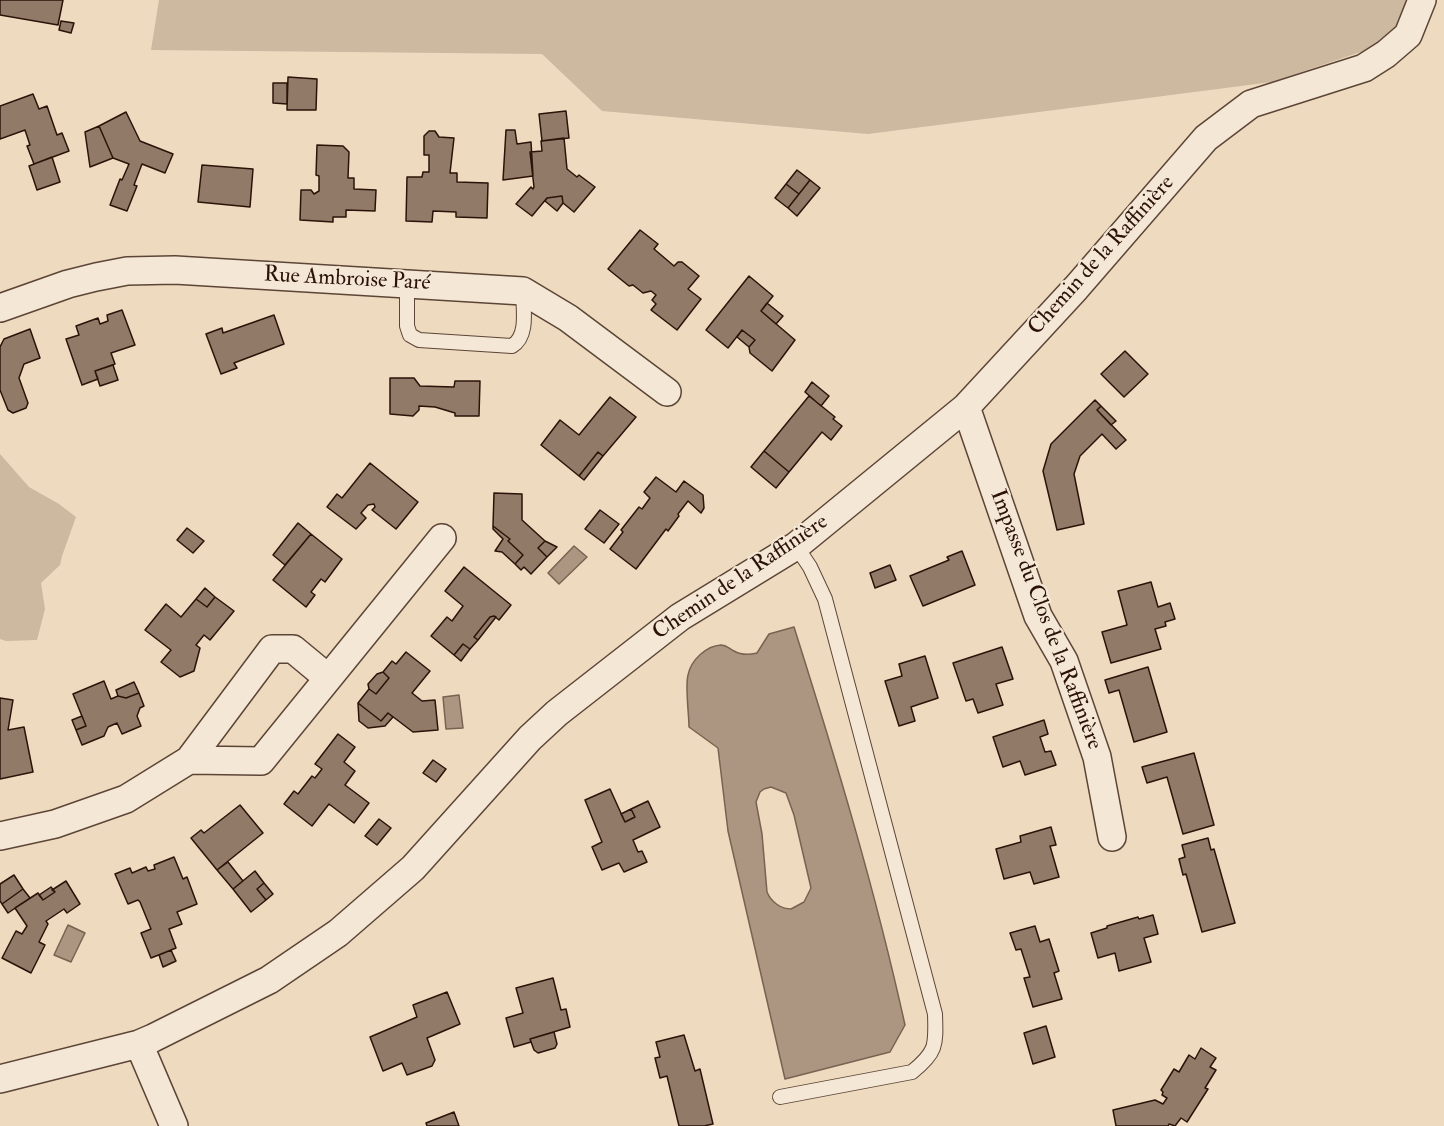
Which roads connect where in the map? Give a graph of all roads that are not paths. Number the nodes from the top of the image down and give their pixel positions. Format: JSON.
{"nodes":[{"id":1,"x":1422,"y":0,"type":"edge"},
{"id":2,"x":407,"y":283,"type":"junction"},
{"id":3,"x":523,"y":291,"type":"junction"},
{"id":4,"x":0,"y":308,"type":"edge"},
{"id":5,"x":667,"y":392,"type":"dead end"},
{"id":6,"x":966,"y":407,"type":"junction"},
{"id":7,"x":442,"y":538,"type":"dead end"},
{"id":8,"x":796,"y":546,"type":"junction"},
{"id":9,"x":328,"y":678,"type":"junction"},
{"id":10,"x":189,"y":760,"type":"junction"},
{"id":11,"x":0,"y":836,"type":"edge"},
{"id":12,"x":1112,"y":837,"type":"dead end"},
{"id":13,"x":139,"y":1044,"type":"junction"},
{"id":14,"x":0,"y":1079,"type":"edge"},
{"id":15,"x":780,"y":1097,"type":"dead end"},
{"id":16,"x":174,"y":1126,"type":"edge"}],
"edges":[{"from":1,"to":6,"type":"street","name":"Chemin de la Raffinière"},
{"from":2,"to":3,"type":"street","name":"Rue Ambroise Paré"},
{"from":2,"to":3,"type":"lane"},
{"from":2,"to":4,"type":"street","name":"Rue Ambroise Paré"},
{"from":3,"to":5,"type":"street","name":"Rue Ambroise Paré"},
{"from":6,"to":8,"type":"street","name":"Chemin de la Raffinière"},
{"from":6,"to":12,"type":"street","name":"Impasse du Clos de la Raffinière"},
{"from":7,"to":9,"type":"street"},
{"from":8,"to":13,"type":"street","name":"Chemin de la Raffinière"},
{"from":8,"to":15,"type":"lane"},
{"from":9,"to":10,"type":"street"},
{"from":9,"to":10,"type":"street"},
{"from":10,"to":11,"type":"street"},
{"from":13,"to":14,"type":"street","name":"Chemin de la Raffinière"},
{"from":13,"to":16,"type":"street"}]}
